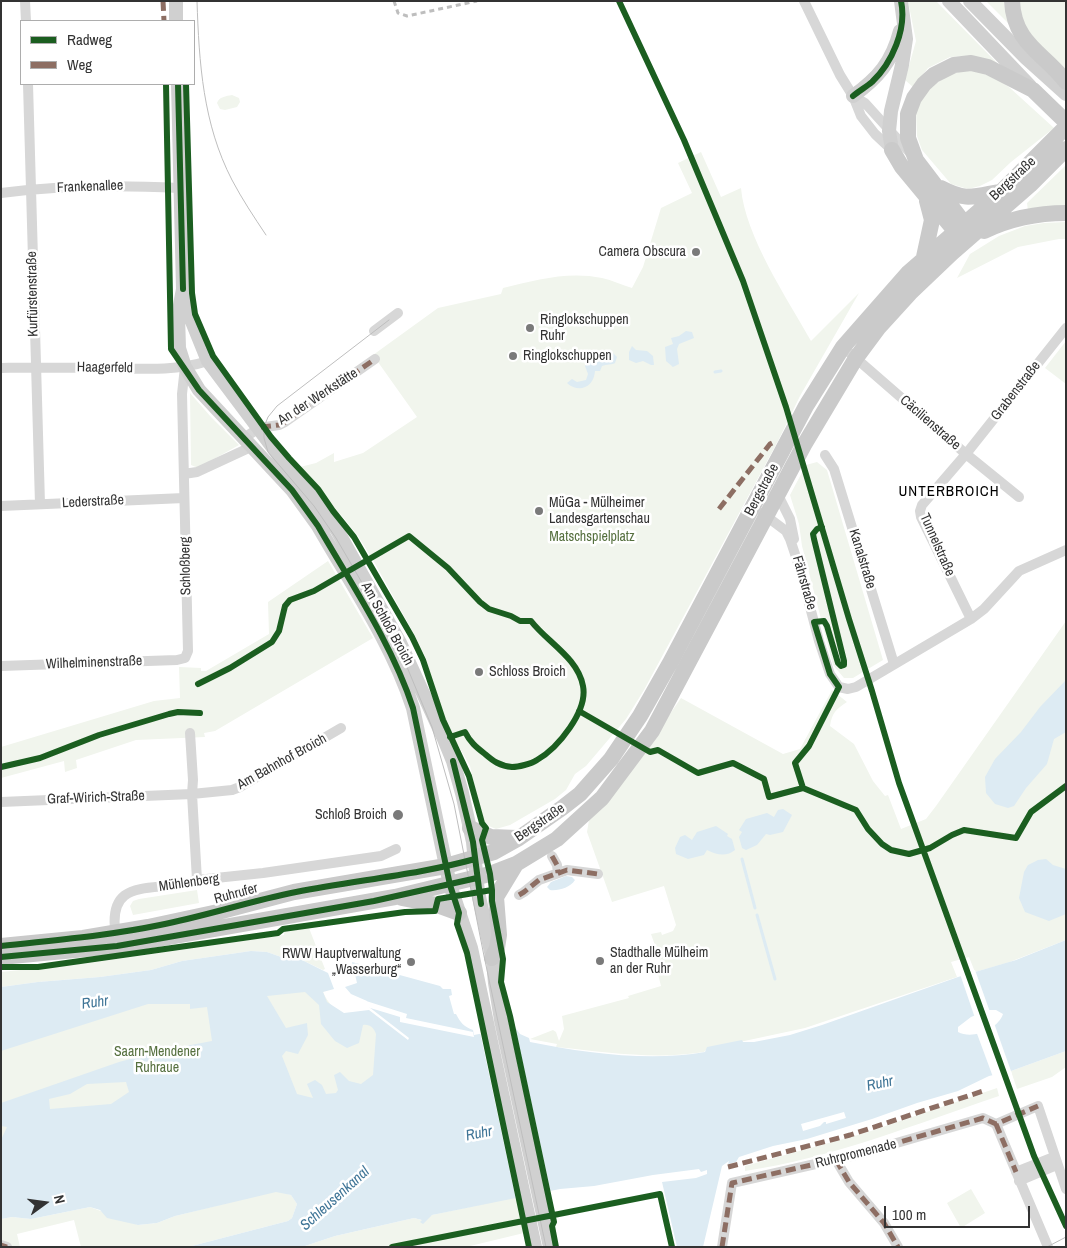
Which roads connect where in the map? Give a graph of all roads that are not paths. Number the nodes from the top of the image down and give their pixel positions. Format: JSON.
{"nodes":[{"id":1,"x":26,"y":1,"type":"edge"},
{"id":2,"x":176,"y":1,"type":"edge"},
{"id":3,"x":804,"y":1,"type":"edge"},
{"id":4,"x":949,"y":1,"type":"edge"},
{"id":5,"x":970,"y":1,"type":"edge"},
{"id":6,"x":1012,"y":1,"type":"edge"},
{"id":7,"x":903,"y":7,"type":"edge"},
{"id":8,"x":26,"y":20,"type":"edge"},
{"id":9,"x":176,"y":20,"type":"edge"},
{"id":10,"x":1066,"y":82,"type":"edge"},
{"id":11,"x":28,"y":85,"type":"edge"},
{"id":12,"x":178,"y":85,"type":"edge"},
{"id":13,"x":1033,"y":90,"type":"junction"},
{"id":14,"x":1066,"y":94,"type":"edge"},
{"id":15,"x":853,"y":96,"type":"junction"},
{"id":16,"x":1066,"y":122,"type":"edge"},
{"id":17,"x":889,"y":131,"type":"junction"},
{"id":18,"x":1062,"y":138,"type":"edge"},
{"id":19,"x":892,"y":150,"type":"junction"},
{"id":20,"x":916,"y":160,"type":"junction"},
{"id":21,"x":180,"y":188,"type":"junction"},
{"id":22,"x":30,"y":190,"type":"junction"},
{"id":23,"x":932,"y":191,"type":"junction"},
{"id":24,"x":1001,"y":192,"type":"junction"},
{"id":25,"x":1,"y":194,"type":"edge"},
{"id":26,"x":1066,"y":212,"type":"edge"},
{"id":27,"x":963,"y":231,"type":"junction"},
{"id":28,"x":924,"y":257,"type":"junction"},
{"id":29,"x":183,"y":289,"type":"junction"},
{"id":30,"x":398,"y":313,"type":"dead end"},
{"id":31,"x":1066,"y":328,"type":"edge"},
{"id":32,"x":374,"y":332,"type":"dead end"},
{"id":33,"x":843,"y":347,"type":"junction"},
{"id":34,"x":856,"y":358,"type":"junction"},
{"id":35,"x":375,"y":359,"type":"dead end"},
{"id":36,"x":208,"y":361,"type":"junction"},
{"id":37,"x":35,"y":367,"type":"junction"},
{"id":38,"x":185,"y":367,"type":"junction"},
{"id":39,"x":1,"y":368,"type":"edge"},
{"id":40,"x":258,"y":428,"type":"junction"},
{"id":41,"x":248,"y":443,"type":"junction"},
{"id":42,"x":966,"y":454,"type":"junction"},
{"id":43,"x":825,"y":455,"type":"dead end"},
{"id":44,"x":184,"y":474,"type":"junction"},
{"id":45,"x":778,"y":495,"type":"junction"},
{"id":46,"x":1019,"y":497,"type":"dead end"},
{"id":47,"x":184,"y":498,"type":"junction"},
{"id":48,"x":40,"y":504,"type":"junction"},
{"id":49,"x":1,"y":506,"type":"edge"},
{"id":50,"x":760,"y":512,"type":"junction"},
{"id":51,"x":793,"y":548,"type":"junction"},
{"id":52,"x":1066,"y":550,"type":"edge"},
{"id":53,"x":971,"y":619,"type":"junction"},
{"id":54,"x":186,"y":658,"type":"joint"},
{"id":55,"x":894,"y":664,"type":"junction"},
{"id":56,"x":1,"y":666,"type":"edge"},
{"id":57,"x":341,"y":728,"type":"dead end"},
{"id":58,"x":190,"y":733,"type":"dead end"},
{"id":59,"x":192,"y":794,"type":"junction"},
{"id":60,"x":1,"y":802,"type":"edge"},
{"id":61,"x":470,"y":828,"type":"junction"},
{"id":62,"x":519,"y":838,"type":"junction"},
{"id":63,"x":396,"y":849,"type":"dead end"},
{"id":64,"x":552,"y":856,"type":"dead end"},
{"id":65,"x":475,"y":859,"type":"junction"},
{"id":66,"x":516,"y":864,"type":"junction"},
{"id":67,"x":446,"y":866,"type":"junction"},
{"id":68,"x":558,"y":873,"type":"junction"},
{"id":69,"x":598,"y":874,"type":"dead end"},
{"id":70,"x":477,"y":878,"type":"junction"},
{"id":71,"x":197,"y":880,"type":"junction"},
{"id":72,"x":450,"y":885,"type":"junction"},
{"id":73,"x":519,"y":895,"type":"dead end"},
{"id":74,"x":395,"y":897,"type":"junction"},
{"id":75,"x":459,"y":913,"type":"junction"},
{"id":76,"x":116,"y":939,"type":"junction"},
{"id":77,"x":1,"y":946,"type":"edge"},
{"id":78,"x":1,"y":957,"type":"edge"},
{"id":79,"x":492,"y":960,"type":"junction"},
{"id":80,"x":494,"y":1022,"type":"junction"},
{"id":81,"x":996,"y":1124,"type":"junction"},
{"id":82,"x":836,"y":1160,"type":"junction"},
{"id":83,"x":1056,"y":1161,"type":"junction"},
{"id":84,"x":1017,"y":1177,"type":"junction"},
{"id":85,"x":1066,"y":1189,"type":"edge"},
{"id":86,"x":537,"y":1240,"type":"edge"},
{"id":87,"x":1,"y":1245,"type":"edge"},
{"id":88,"x":7,"y":1247,"type":"edge"},
{"id":89,"x":550,"y":1247,"type":"edge"},
{"id":90,"x":722,"y":1247,"type":"edge"},
{"id":91,"x":898,"y":1247,"type":"edge"},
{"id":92,"x":1048,"y":1247,"type":"edge"}],
"edges":[{"from":1,"to":8,"type":"street"},
{"from":2,"to":9,"type":"main road"},
{"from":3,"to":15,"type":"street"},
{"from":4,"to":13,"type":"main road"},
{"from":5,"to":14,"type":"main road"},
{"from":6,"to":10,"type":"main road"},
{"from":7,"to":15,"type":"main road"},
{"from":7,"to":17,"type":"main road"},
{"from":11,"to":22,"type":"street","name":"Kurfürstenstraße"},
{"from":12,"to":21,"type":"main road"},
{"from":13,"to":16,"type":"main road"},
{"from":13,"to":20,"type":"main road"},
{"from":15,"to":17,"type":"street"},
{"from":15,"to":19,"type":"street"},
{"from":17,"to":19,"type":"main road"},
{"from":17,"to":20,"type":"street"},
{"from":18,"to":24,"type":"main road","name":"Bergstraße"},
{"from":18,"to":27,"type":"main road","name":"Bergstraße"},
{"from":19,"to":23,"type":"main road"},
{"from":20,"to":23,"type":"main road"},
{"from":21,"to":22,"type":"street","name":"Frankenallee"},
{"from":21,"to":29,"type":"main road"},
{"from":22,"to":25,"type":"street","name":"Frankenallee"},
{"from":22,"to":37,"type":"street","name":"Kurfürstenstraße"},
{"from":23,"to":24,"type":"main road"},
{"from":23,"to":27,"type":"main road"},
{"from":23,"to":28,"type":"main road"},
{"from":24,"to":27,"type":"main road","name":"Bergstraße"},
{"from":26,"to":27,"type":"main road"},
{"from":27,"to":28,"type":"main road","name":"Bergstraße"},
{"from":27,"to":34,"type":"main road","name":"Bergstraße"},
{"from":28,"to":33,"type":"main road","name":"Bergstraße"},
{"from":29,"to":36,"type":"main road","name":"Am Schloß Broich"},
{"from":29,"to":38,"type":"main road","name":"Am Schloß Broich"},
{"from":30,"to":32,"type":"street"},
{"from":31,"to":42,"type":"street","name":"Grabenstraße"},
{"from":33,"to":34,"type":"street","name":"Cäcilienstraße"},
{"from":33,"to":50,"type":"main road","name":"Bergstraße"},
{"from":34,"to":42,"type":"street","name":"Cäcilienstraße"},
{"from":34,"to":45,"type":"main road","name":"Bergstraße"},
{"from":35,"to":40,"type":"street","name":"An der Werkstätte"},
{"from":36,"to":38,"type":"street","name":"Haagerfeld"},
{"from":36,"to":40,"type":"main road","name":"Am Schloß Broich"},
{"from":37,"to":38,"type":"street","name":"Haagerfeld"},
{"from":37,"to":39,"type":"street","name":"Haagerfeld"},
{"from":37,"to":48,"type":"street","name":"Kurfürstenstraße"},
{"from":38,"to":41,"type":"main road","name":"Am Schloß Broich"},
{"from":38,"to":44,"type":"street","name":"Schloßberg"},
{"from":40,"to":41,"type":"street"},
{"from":40,"to":61,"type":"main road","name":"Am Schloß Broich"},
{"from":41,"to":44,"type":"street"},
{"from":41,"to":67,"type":"main road","name":"Am Schloß Broich"},
{"from":42,"to":46,"type":"street","name":"Cäcilienstraße"},
{"from":42,"to":53,"type":"street","name":"Tunnelstraße"},
{"from":43,"to":55,"type":"street","name":"Kanalstraße"},
{"from":44,"to":47,"type":"street","name":"Schloßberg"},
{"from":45,"to":50,"type":"main road","name":"Bergstraße"},
{"from":45,"to":51,"type":"street","name":"Fährstraße"},
{"from":47,"to":48,"type":"street","name":"Lederstraße"},
{"from":47,"to":54,"type":"street","name":"Schloßberg"},
{"from":48,"to":49,"type":"street","name":"Lederstraße"},
{"from":50,"to":51,"type":"street","name":"Fährstraße"},
{"from":50,"to":62,"type":"main road","name":"Bergstraße"},
{"from":50,"to":66,"type":"main road","name":"Bergstraße"},
{"from":51,"to":55,"type":"street","name":"Fährstraße"},
{"from":52,"to":53,"type":"street"},
{"from":53,"to":55,"type":"street"},
{"from":54,"to":56,"type":"street","name":"Wilhelminenstraße"},
{"from":57,"to":59,"type":"street","name":"Am Bahnhof Broich"},
{"from":58,"to":59,"type":"street"},
{"from":59,"to":60,"type":"street","name":"Graf-Wirich-Straße"},
{"from":59,"to":71,"type":"street"},
{"from":61,"to":62,"type":"main road"},
{"from":61,"to":65,"type":"main road","name":"Am Schloß Broich"},
{"from":62,"to":65,"type":"main road","name":"Bergstraße"},
{"from":63,"to":71,"type":"street","name":"Mühlenberg"},
{"from":64,"to":68,"type":"street"},
{"from":65,"to":67,"type":"main road","name":"Ruhrufer"},
{"from":65,"to":70,"type":"main road","name":"Am Schloß Broich"},
{"from":66,"to":70,"type":"main road","name":"Bergstraße"},
{"from":66,"to":79,"type":"main road"},
{"from":67,"to":72,"type":"main road","name":"Am Schloß Broich"},
{"from":67,"to":76,"type":"main road","name":"Ruhrufer"},
{"from":68,"to":69,"type":"street"},
{"from":68,"to":73,"type":"street"},
{"from":70,"to":72,"type":"main road","name":"Ruhrufer"},
{"from":70,"to":79,"type":"main road","name":"Am Schloß Broich"},
{"from":71,"to":76,"type":"street","name":"Mühlenberg"},
{"from":72,"to":74,"type":"main road","name":"Ruhrufer"},
{"from":72,"to":75,"type":"main road","name":"Am Schloß Broich"},
{"from":74,"to":75,"type":"main road"},
{"from":74,"to":76,"type":"main road","name":"Ruhrufer"},
{"from":75,"to":80,"type":"main road","name":"Am Schloß Broich"},
{"from":76,"to":77,"type":"main road","name":"Ruhrufer"},
{"from":76,"to":78,"type":"main road","name":"Ruhrufer"},
{"from":79,"to":80,"type":"main road","name":"Am Schloß Broich"},
{"from":80,"to":86,"type":"main road"},
{"from":81,"to":82,"type":"street","name":"Ruhrpromenade"},
{"from":81,"to":83,"type":"street"},
{"from":81,"to":84,"type":"street"},
{"from":82,"to":90,"type":"street","name":"Ruhrpromenade"},
{"from":82,"to":91,"type":"street"},
{"from":83,"to":84,"type":"street"},
{"from":83,"to":85,"type":"street"},
{"from":84,"to":92,"type":"street"},
{"from":86,"to":89,"type":"main road"},
{"from":87,"to":88,"type":"street"}]}
